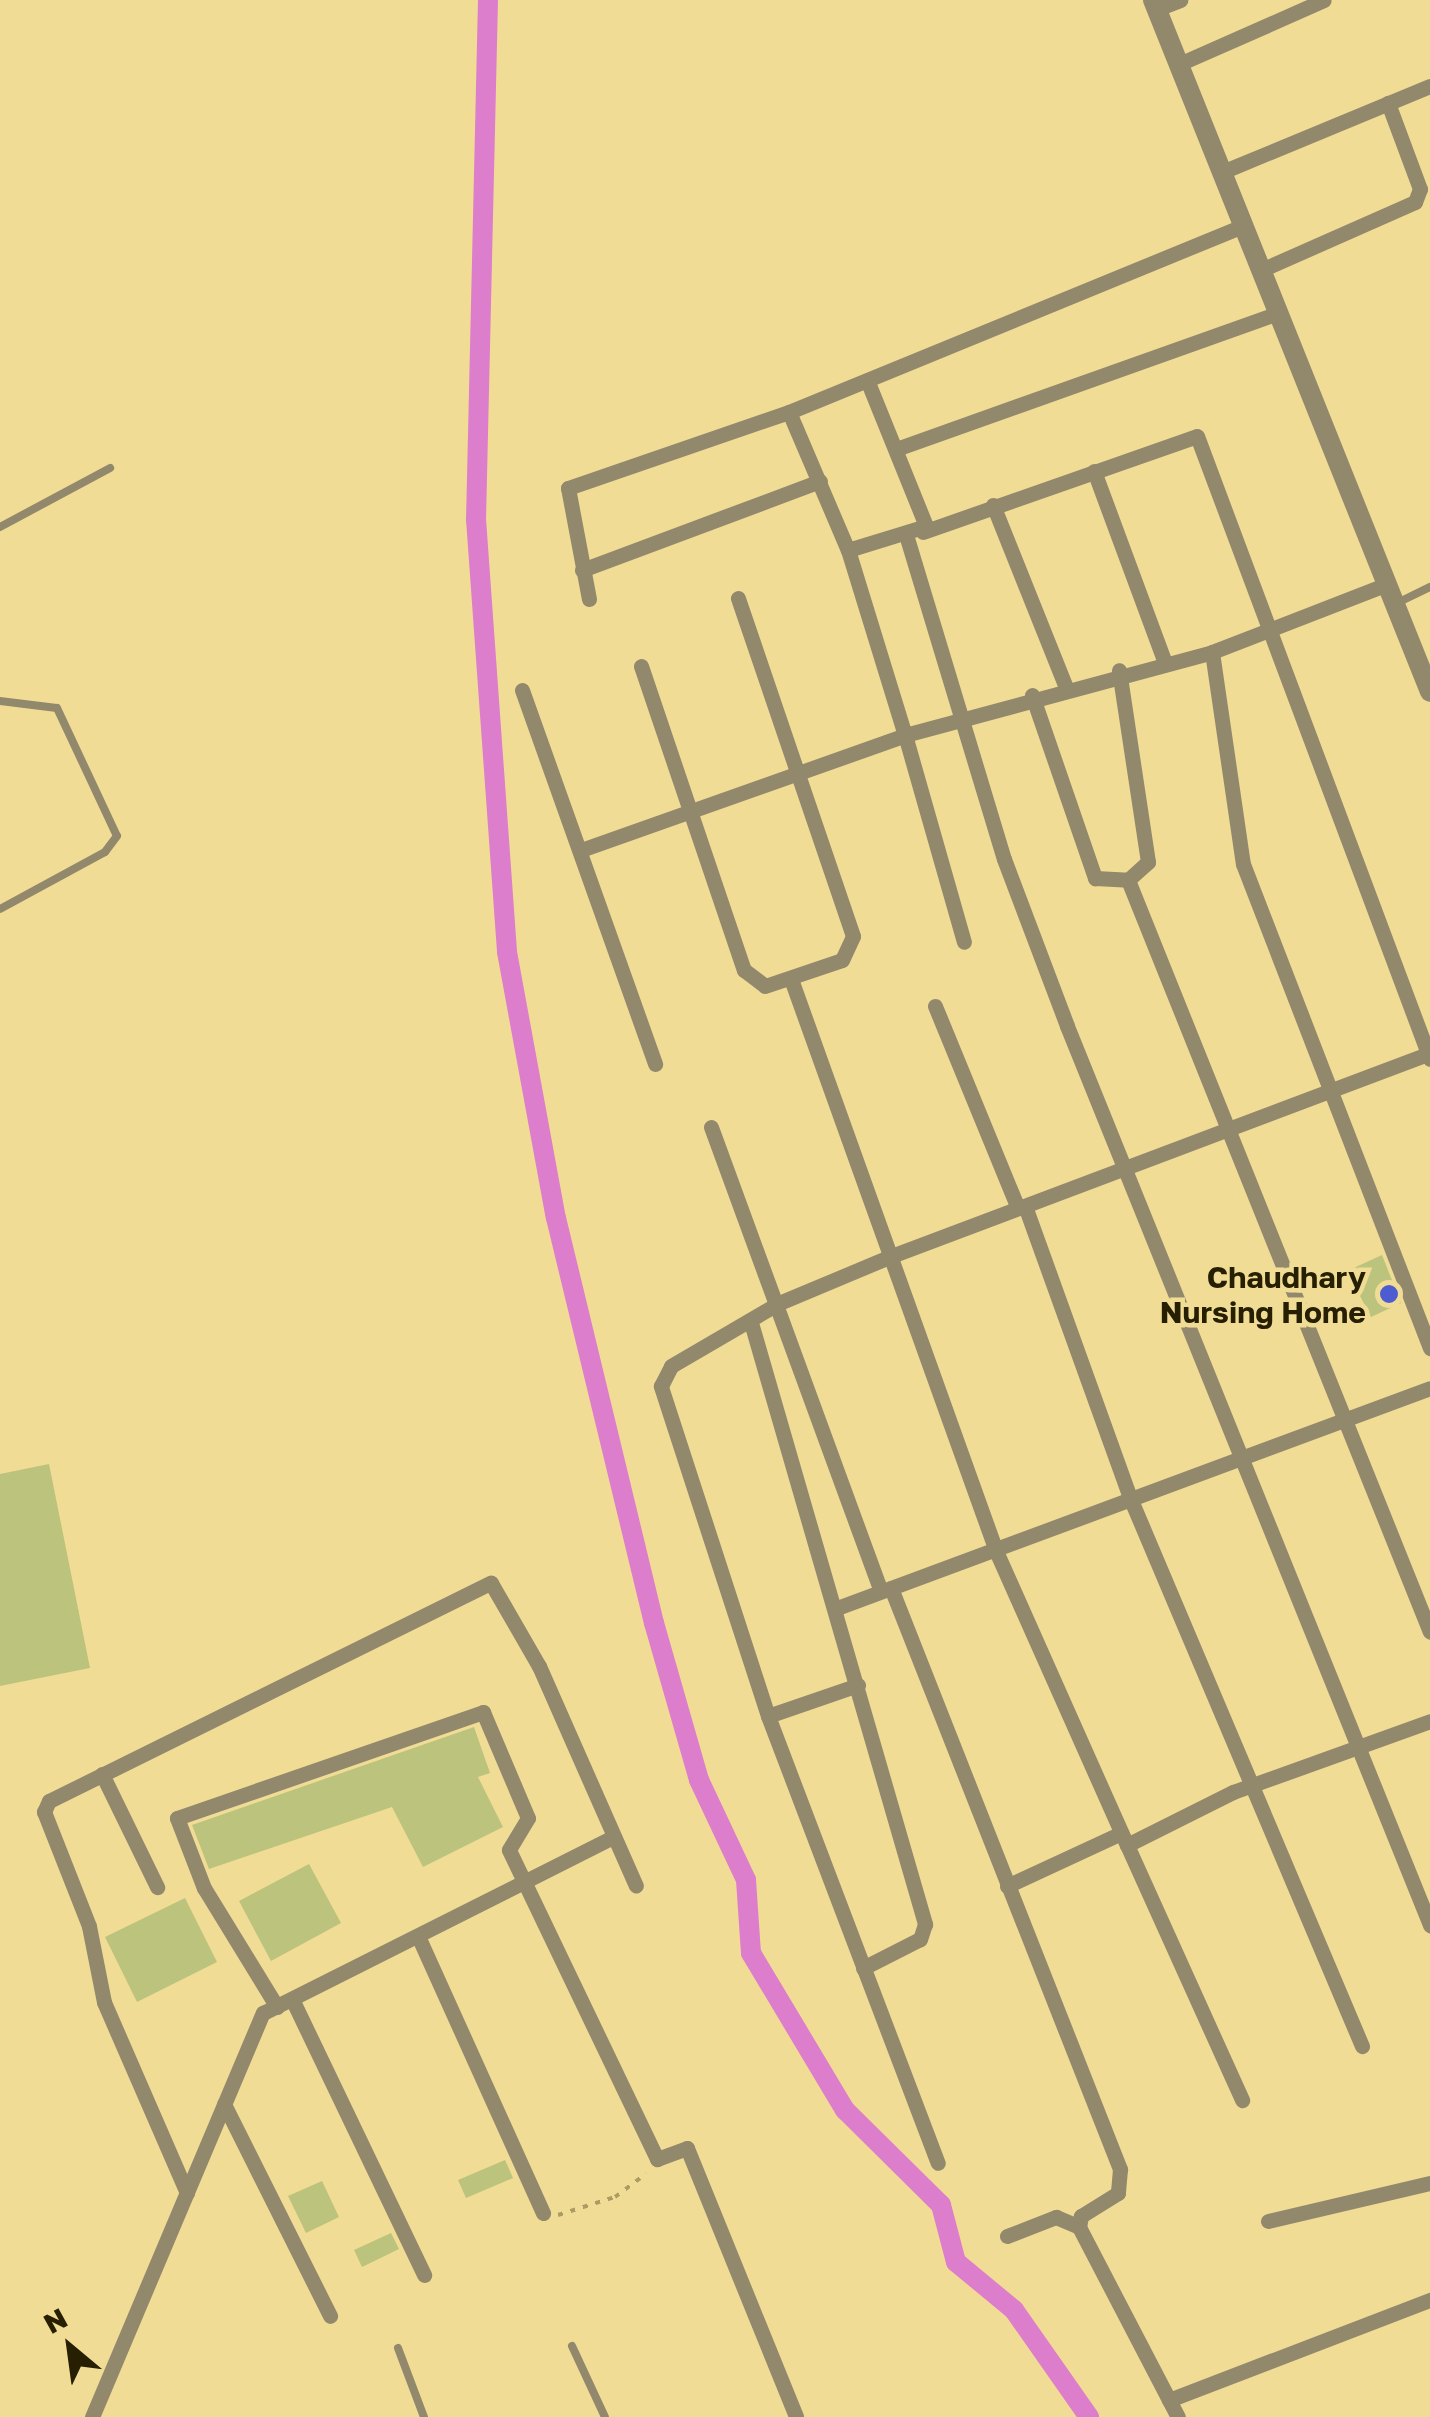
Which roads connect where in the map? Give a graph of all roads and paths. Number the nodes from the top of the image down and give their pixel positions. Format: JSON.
{"nodes":[{"id":1,"x":1180,"y":0,"type":"edge"},
{"id":2,"x":1324,"y":0,"type":"edge"},
{"id":3,"x":1306,"y":3,"type":"edge"},
{"id":4,"x":1155,"y":5,"type":"edge"},
{"id":5,"x":1179,"y":64,"type":"junction"},
{"id":6,"x":1430,"y":86,"type":"edge"},
{"id":7,"x":1388,"y":103,"type":"junction"},
{"id":8,"x":1222,"y":172,"type":"junction"},
{"id":9,"x":1244,"y":226,"type":"junction"},
{"id":10,"x":1261,"y":270,"type":"junction"},
{"id":11,"x":1278,"y":313,"type":"junction"},
{"id":12,"x":867,"y":380,"type":"junction"},
{"id":13,"x":788,"y":412,"type":"junction"},
{"id":14,"x":900,"y":448,"type":"junction"},
{"id":15,"x":110,"y":468,"type":"dead end"},
{"id":16,"x":1094,"y":471,"type":"junction"},
{"id":17,"x":820,"y":481,"type":"junction"},
{"id":18,"x":993,"y":505,"type":"junction"},
{"id":19,"x":0,"y":527,"type":"edge"},
{"id":20,"x":915,"y":535,"type":"junction"},
{"id":21,"x":848,"y":550,"type":"junction"},
{"id":22,"x":582,"y":570,"type":"junction"},
{"id":23,"x":1430,"y":588,"type":"edge"},
{"id":24,"x":1391,"y":594,"type":"junction"},
{"id":25,"x":738,"y":598,"type":"dead end"},
{"id":26,"x":589,"y":599,"type":"dead end"},
{"id":27,"x":1271,"y":631,"type":"junction"},
{"id":28,"x":1212,"y":652,"type":"junction"},
{"id":29,"x":1164,"y":660,"type":"junction"},
{"id":30,"x":642,"y":666,"type":"dead end"},
{"id":31,"x":1119,"y":670,"type":"junction"},
{"id":32,"x":1065,"y":684,"type":"junction"},
{"id":33,"x":522,"y":690,"type":"dead end"},
{"id":34,"x":1430,"y":692,"type":"edge"},
{"id":35,"x":1032,"y":696,"type":"junction"},
{"id":36,"x":0,"y":701,"type":"edge"},
{"id":37,"x":960,"y":720,"type":"junction"},
{"id":38,"x":905,"y":735,"type":"junction"},
{"id":39,"x":798,"y":773,"type":"junction"},
{"id":40,"x":692,"y":815,"type":"junction"},
{"id":41,"x":581,"y":850,"type":"junction"},
{"id":42,"x":1128,"y":880,"type":"junction"},
{"id":43,"x":0,"y":909,"type":"edge"},
{"id":44,"x":964,"y":942,"type":"dead end"},
{"id":45,"x":791,"y":980,"type":"junction"},
{"id":46,"x":935,"y":1006,"type":"dead end"},
{"id":47,"x":1429,"y":1055,"type":"edge"},
{"id":48,"x":655,"y":1064,"type":"dead end"},
{"id":49,"x":1329,"y":1091,"type":"junction"},
{"id":50,"x":711,"y":1128,"type":"dead end"},
{"id":51,"x":1228,"y":1129,"type":"junction"},
{"id":52,"x":1128,"y":1167,"type":"junction"},
{"id":53,"x":1022,"y":1207,"type":"junction"},
{"id":54,"x":894,"y":1255,"type":"junction"},
{"id":55,"x":779,"y":1303,"type":"junction"},
{"id":56,"x":752,"y":1326,"type":"junction"},
{"id":57,"x":1430,"y":1348,"type":"edge"},
{"id":58,"x":1430,"y":1388,"type":"edge"},
{"id":59,"x":1351,"y":1421,"type":"junction"},
{"id":60,"x":1243,"y":1462,"type":"junction"},
{"id":61,"x":1131,"y":1500,"type":"junction"},
{"id":62,"x":996,"y":1552,"type":"junction"},
{"id":63,"x":886,"y":1590,"type":"junction"},
{"id":64,"x":837,"y":1608,"type":"junction"},
{"id":65,"x":1430,"y":1632,"type":"edge"},
{"id":66,"x":858,"y":1686,"type":"junction"},
{"id":67,"x":768,"y":1716,"type":"junction"},
{"id":68,"x":1430,"y":1721,"type":"edge"},
{"id":69,"x":1360,"y":1748,"type":"junction"},
{"id":70,"x":102,"y":1774,"type":"junction"},
{"id":71,"x":1253,"y":1786,"type":"junction"},
{"id":72,"x":614,"y":1837,"type":"junction"},
{"id":73,"x":1124,"y":1839,"type":"junction"},
{"id":74,"x":528,"y":1882,"type":"junction"},
{"id":75,"x":636,"y":1886,"type":"dead end"},
{"id":76,"x":1007,"y":1886,"type":"junction"},
{"id":77,"x":157,"y":1888,"type":"dead end"},
{"id":78,"x":1430,"y":1925,"type":"edge"},
{"id":79,"x":418,"y":1936,"type":"junction"},
{"id":80,"x":862,"y":1968,"type":"junction"},
{"id":81,"x":285,"y":2003,"type":"junction"},
{"id":82,"x":1362,"y":2046,"type":"dead end"},
{"id":83,"x":1242,"y":2100,"type":"dead end"},
{"id":84,"x":224,"y":2104,"type":"junction"},
{"id":85,"x":657,"y":2159,"type":"junction"},
{"id":86,"x":938,"y":2163,"type":"dead end"},
{"id":87,"x":1430,"y":2183,"type":"edge"},
{"id":88,"x":187,"y":2193,"type":"junction"},
{"id":89,"x":544,"y":2214,"type":"joint"},
{"id":90,"x":1268,"y":2221,"type":"dead end"},
{"id":91,"x":1079,"y":2227,"type":"junction"},
{"id":92,"x":1007,"y":2236,"type":"dead end"},
{"id":93,"x":424,"y":2275,"type":"dead end"},
{"id":94,"x":1430,"y":2300,"type":"edge"},
{"id":95,"x":330,"y":2316,"type":"dead end"},
{"id":96,"x":572,"y":2346,"type":"dead end"},
{"id":97,"x":398,"y":2348,"type":"dead end"},
{"id":98,"x":1169,"y":2400,"type":"junction"},
{"id":99,"x":92,"y":2417,"type":"edge"},
{"id":100,"x":424,"y":2417,"type":"edge"},
{"id":101,"x":605,"y":2417,"type":"edge"},
{"id":102,"x":796,"y":2417,"type":"edge"},
{"id":103,"x":1178,"y":2417,"type":"edge"}],
"edges":[{"from":1,"to":4,"type":"street"},
{"from":2,"to":3,"type":"street"},
{"from":3,"to":5,"type":"street"},
{"from":4,"to":5,"type":"street"},
{"from":5,"to":8,"type":"street"},
{"from":6,"to":7,"type":"street"},
{"from":7,"to":8,"type":"street"},
{"from":7,"to":10,"type":"street"},
{"from":8,"to":9,"type":"street"},
{"from":9,"to":10,"type":"street"},
{"from":9,"to":12,"type":"street"},
{"from":10,"to":11,"type":"street"},
{"from":11,"to":14,"type":"street"},
{"from":11,"to":24,"type":"street"},
{"from":12,"to":13,"type":"street"},
{"from":12,"to":14,"type":"street"},
{"from":13,"to":17,"type":"street"},
{"from":13,"to":22,"type":"street"},
{"from":14,"to":20,"type":"street"},
{"from":15,"to":19,"type":"lane"},
{"from":16,"to":18,"type":"street"},
{"from":16,"to":27,"type":"street"},
{"from":16,"to":29,"type":"street"},
{"from":17,"to":21,"type":"street"},
{"from":17,"to":22,"type":"street"},
{"from":18,"to":20,"type":"street"},
{"from":18,"to":32,"type":"street"},
{"from":20,"to":21,"type":"street"},
{"from":20,"to":37,"type":"street"},
{"from":21,"to":38,"type":"street"},
{"from":22,"to":26,"type":"street"},
{"from":23,"to":24,"type":"lane"},
{"from":24,"to":27,"type":"street"},
{"from":24,"to":34,"type":"street"},
{"from":25,"to":39,"type":"street"},
{"from":27,"to":28,"type":"street"},
{"from":27,"to":47,"type":"street"},
{"from":28,"to":29,"type":"street"},
{"from":28,"to":49,"type":"street"},
{"from":29,"to":31,"type":"street"},
{"from":30,"to":40,"type":"street"},
{"from":31,"to":32,"type":"street"},
{"from":31,"to":42,"type":"street"},
{"from":32,"to":35,"type":"street"},
{"from":33,"to":41,"type":"street"},
{"from":35,"to":37,"type":"street"},
{"from":35,"to":42,"type":"street"},
{"from":36,"to":43,"type":"lane"},
{"from":37,"to":38,"type":"street"},
{"from":37,"to":52,"type":"street"},
{"from":38,"to":39,"type":"street"},
{"from":38,"to":44,"type":"street"},
{"from":39,"to":40,"type":"street"},
{"from":39,"to":45,"type":"street"},
{"from":40,"to":41,"type":"street"},
{"from":40,"to":45,"type":"street"},
{"from":41,"to":48,"type":"street"},
{"from":42,"to":51,"type":"street"},
{"from":45,"to":54,"type":"street"},
{"from":46,"to":53,"type":"street"},
{"from":47,"to":49,"type":"street"},
{"from":49,"to":51,"type":"street"},
{"from":49,"to":57,"type":"street"},
{"from":50,"to":55,"type":"street"},
{"from":51,"to":52,"type":"street"},
{"from":51,"to":59,"type":"street"},
{"from":52,"to":53,"type":"street"},
{"from":52,"to":60,"type":"street"},
{"from":53,"to":54,"type":"street"},
{"from":53,"to":61,"type":"street"},
{"from":54,"to":55,"type":"street"},
{"from":54,"to":62,"type":"street"},
{"from":55,"to":56,"type":"street"},
{"from":55,"to":63,"type":"street"},
{"from":56,"to":64,"type":"street"},
{"from":56,"to":67,"type":"street"},
{"from":58,"to":59,"type":"street"},
{"from":59,"to":60,"type":"street"},
{"from":59,"to":65,"type":"street"},
{"from":60,"to":61,"type":"street"},
{"from":60,"to":69,"type":"street"},
{"from":61,"to":62,"type":"street"},
{"from":61,"to":71,"type":"street"},
{"from":62,"to":63,"type":"street"},
{"from":62,"to":73,"type":"street"},
{"from":63,"to":64,"type":"street"},
{"from":63,"to":76,"type":"street"},
{"from":64,"to":66,"type":"street"},
{"from":66,"to":67,"type":"street"},
{"from":66,"to":80,"type":"street"},
{"from":67,"to":80,"type":"street"},
{"from":68,"to":69,"type":"street"},
{"from":69,"to":71,"type":"street"},
{"from":69,"to":78,"type":"street"},
{"from":70,"to":72,"type":"street"},
{"from":70,"to":77,"type":"street"},
{"from":70,"to":88,"type":"street"},
{"from":71,"to":73,"type":"street"},
{"from":71,"to":82,"type":"street"},
{"from":72,"to":74,"type":"street"},
{"from":72,"to":75,"type":"street"},
{"from":73,"to":76,"type":"street"},
{"from":73,"to":83,"type":"street"},
{"from":74,"to":79,"type":"street"},
{"from":74,"to":81,"type":"street"},
{"from":74,"to":85,"type":"street"},
{"from":76,"to":91,"type":"street"},
{"from":79,"to":81,"type":"street"},
{"from":79,"to":89,"type":"street"},
{"from":80,"to":86,"type":"street"},
{"from":81,"to":84,"type":"street"},
{"from":81,"to":93,"type":"street"},
{"from":84,"to":88,"type":"street"},
{"from":84,"to":95,"type":"street"},
{"from":85,"to":89,"type":"path"},
{"from":85,"to":102,"type":"street"},
{"from":87,"to":90,"type":"street"},
{"from":88,"to":99,"type":"street"},
{"from":91,"to":92,"type":"street"},
{"from":91,"to":98,"type":"street"},
{"from":94,"to":98,"type":"street"},
{"from":96,"to":101,"type":"lane"},
{"from":97,"to":100,"type":"lane"},
{"from":98,"to":103,"type":"street"}]}
